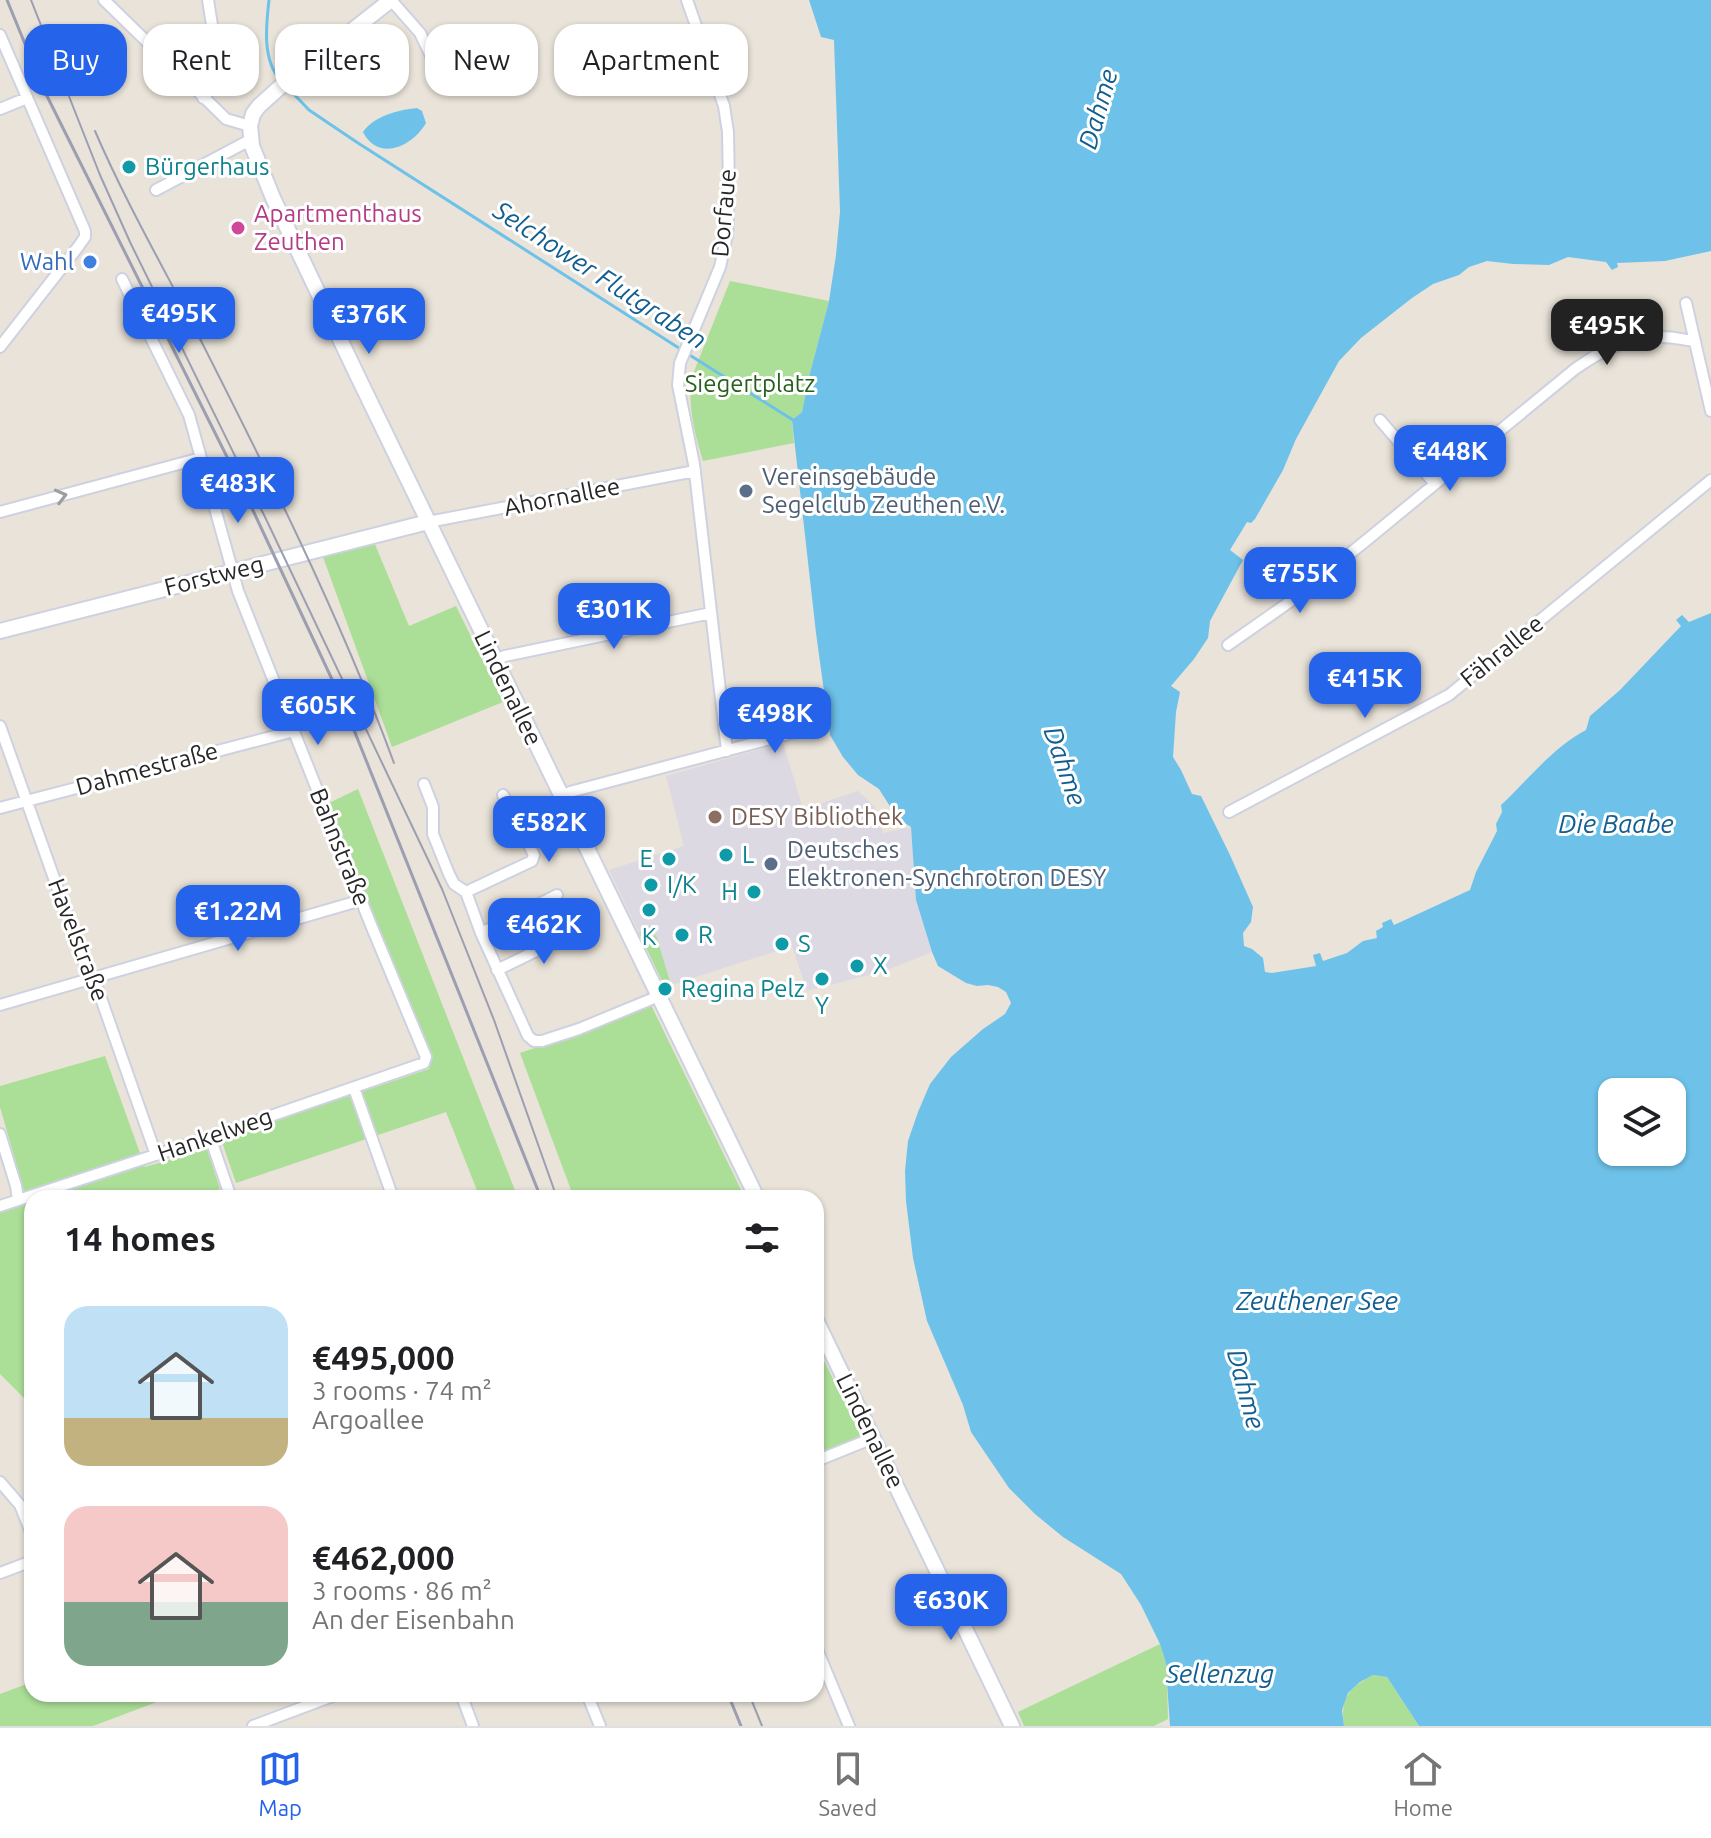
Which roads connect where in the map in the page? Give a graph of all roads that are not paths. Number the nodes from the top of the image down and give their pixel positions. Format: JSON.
{"nodes":[{"id":1,"x":104,"y":0,"type":"edge"},
{"id":2,"x":208,"y":0,"type":"edge"},
{"id":3,"x":391,"y":0,"type":"edge"},
{"id":4,"x":687,"y":0,"type":"edge"},
{"id":5,"x":0,"y":35,"type":"edge"},
{"id":6,"x":425,"y":43,"type":"edge"},
{"id":7,"x":27,"y":98,"type":"junction"},
{"id":8,"x":203,"y":98,"type":"junction"},
{"id":9,"x":0,"y":109,"type":"edge"},
{"id":10,"x":250,"y":133,"type":"junction"},
{"id":11,"x":156,"y":190,"type":"dead end"},
{"id":12,"x":122,"y":279,"type":"dead end"},
{"id":13,"x":1686,"y":303,"type":"dead end"},
{"id":14,"x":1695,"y":341,"type":"junction"},
{"id":15,"x":0,"y":347,"type":"edge"},
{"id":16,"x":1711,"y":411,"type":"edge"},
{"id":17,"x":1380,"y":420,"type":"dead end"},
{"id":18,"x":201,"y":458,"type":"junction"},
{"id":19,"x":695,"y":471,"type":"junction"},
{"id":20,"x":1711,"y":480,"type":"edge"},
{"id":21,"x":1435,"y":484,"type":"junction"},
{"id":22,"x":0,"y":512,"type":"edge"},
{"id":23,"x":428,"y":522,"type":"junction"},
{"id":24,"x":233,"y":571,"type":"junction"},
{"id":25,"x":711,"y":613,"type":"junction"},
{"id":26,"x":0,"y":631,"type":"edge"},
{"id":27,"x":1228,"y":645,"type":"dead end"},
{"id":28,"x":495,"y":660,"type":"junction"},
{"id":29,"x":0,"y":726,"type":"edge"},
{"id":30,"x":815,"y":727,"type":"dead end"},
{"id":31,"x":294,"y":731,"type":"junction"},
{"id":32,"x":727,"y":751,"type":"junction"},
{"id":33,"x":424,"y":784,"type":"dead end"},
{"id":34,"x":503,"y":795,"type":"dead end"},
{"id":35,"x":562,"y":797,"type":"junction"},
{"id":36,"x":26,"y":801,"type":"junction"},
{"id":37,"x":0,"y":808,"type":"edge"},
{"id":38,"x":1229,"y":812,"type":"dead end"},
{"id":39,"x":466,"y":892,"type":"junction"},
{"id":40,"x":557,"y":895,"type":"dead end"},
{"id":41,"x":362,"y":900,"type":"junction"},
{"id":42,"x":575,"y":932,"type":"dead end"},
{"id":43,"x":481,"y":933,"type":"junction"},
{"id":44,"x":497,"y":970,"type":"junction"},
{"id":45,"x":91,"y":978,"type":"junction"},
{"id":46,"x":659,"y":996,"type":"junction"},
{"id":47,"x":0,"y":1005,"type":"edge"},
{"id":48,"x":426,"y":1057,"type":"joint"},
{"id":49,"x":354,"y":1088,"type":"junction"},
{"id":50,"x":0,"y":1134,"type":"edge"},
{"id":51,"x":210,"y":1137,"type":"junction"},
{"id":52,"x":156,"y":1155,"type":"junction"},
{"id":53,"x":49,"y":1190,"type":"edge"},
{"id":54,"x":228,"y":1190,"type":"edge"},
{"id":55,"x":390,"y":1190,"type":"edge"},
{"id":56,"x":753,"y":1190,"type":"edge"},
{"id":57,"x":24,"y":1198,"type":"edge"},
{"id":58,"x":18,"y":1200,"type":"junction"},
{"id":59,"x":0,"y":1206,"type":"edge"},
{"id":60,"x":824,"y":1337,"type":"edge"},
{"id":61,"x":873,"y":1438,"type":"junction"},
{"id":62,"x":824,"y":1458,"type":"edge"},
{"id":63,"x":0,"y":1482,"type":"edge"},
{"id":64,"x":24,"y":1515,"type":"edge"},
{"id":65,"x":24,"y":1564,"type":"edge"},
{"id":66,"x":0,"y":1573,"type":"edge"},
{"id":67,"x":824,"y":1666,"type":"edge"},
{"id":68,"x":317,"y":1702,"type":"edge"},
{"id":69,"x":464,"y":1702,"type":"edge"},
{"id":70,"x":590,"y":1702,"type":"edge"},
{"id":71,"x":253,"y":1726,"type":"edge"},
{"id":72,"x":473,"y":1726,"type":"edge"},
{"id":73,"x":600,"y":1726,"type":"edge"},
{"id":74,"x":849,"y":1726,"type":"edge"},
{"id":75,"x":1012,"y":1726,"type":"edge"}],
"edges":[{"from":1,"to":8,"type":"street"},
{"from":2,"to":8,"type":"street"},
{"from":3,"to":6,"type":"street"},
{"from":3,"to":10,"type":"main road"},
{"from":4,"to":19,"type":"street","name":"Dorfaue"},
{"from":5,"to":7,"type":"street"},
{"from":7,"to":9,"type":"street"},
{"from":7,"to":15,"type":"street"},
{"from":8,"to":10,"type":"street"},
{"from":10,"to":11,"type":"street"},
{"from":10,"to":23,"type":"main road","name":"Lindenallee"},
{"from":12,"to":18,"type":"street","name":"Bahnstraße"},
{"from":13,"to":14,"type":"street"},
{"from":14,"to":16,"type":"street"},
{"from":14,"to":21,"type":"street"},
{"from":17,"to":21,"type":"street"},
{"from":22,"to":18,"type":"street","one_way":true},
{"from":18,"to":24,"type":"street","name":"Bahnstraße"},
{"from":19,"to":23,"type":"street","name":"Ahornallee"},
{"from":19,"to":25,"type":"street","name":"Dorfaue"},
{"from":20,"to":38,"type":"street","name":"Fährallee"},
{"from":21,"to":27,"type":"street"},
{"from":23,"to":24,"type":"main road","name":"Forstweg"},
{"from":23,"to":28,"type":"main road","name":"Lindenallee"},
{"from":24,"to":26,"type":"main road","name":"Forstweg"},
{"from":24,"to":31,"type":"street","name":"Bahnstraße"},
{"from":25,"to":28,"type":"street"},
{"from":25,"to":32,"type":"street","name":"Dorfaue"},
{"from":28,"to":35,"type":"main road","name":"Lindenallee"},
{"from":29,"to":36,"type":"street","name":"Havelstraße"},
{"from":30,"to":32,"type":"street"},
{"from":31,"to":36,"type":"street","name":"Dahmestraße"},
{"from":31,"to":41,"type":"street","name":"Bahnstraße"},
{"from":32,"to":35,"type":"street"},
{"from":33,"to":39,"type":"street"},
{"from":34,"to":39,"type":"street"},
{"from":35,"to":46,"type":"main road","name":"Lindenallee"},
{"from":36,"to":37,"type":"street","name":"Dahmestraße"},
{"from":36,"to":45,"type":"street","name":"Havelstraße"},
{"from":39,"to":43,"type":"street"},
{"from":40,"to":43,"type":"street"},
{"from":41,"to":45,"type":"street"},
{"from":41,"to":48,"type":"street","name":"Bahnstraße"},
{"from":42,"to":44,"type":"street"},
{"from":43,"to":44,"type":"street"},
{"from":44,"to":46,"type":"street"},
{"from":45,"to":47,"type":"street"},
{"from":45,"to":52,"type":"street","name":"Havelstraße"},
{"from":46,"to":56,"type":"main road","name":"Lindenallee"},
{"from":48,"to":49,"type":"street","name":"Hankelweg"},
{"from":49,"to":51,"type":"street","name":"Hankelweg"},
{"from":49,"to":55,"type":"street"},
{"from":50,"to":58,"type":"street"},
{"from":51,"to":52,"type":"street","name":"Hankelweg"},
{"from":51,"to":54,"type":"street"},
{"from":52,"to":53,"type":"street","name":"Hankelweg"},
{"from":57,"to":58,"type":"street","name":"Hankelweg"},
{"from":58,"to":59,"type":"street","name":"Hankelweg"},
{"from":60,"to":61,"type":"main road","name":"Lindenallee"},
{"from":61,"to":62,"type":"street"},
{"from":61,"to":75,"type":"main road","name":"Lindenallee"},
{"from":63,"to":64,"type":"street"},
{"from":65,"to":66,"type":"street"},
{"from":67,"to":74,"type":"street"},
{"from":68,"to":71,"type":"street"},
{"from":69,"to":72,"type":"street"},
{"from":70,"to":73,"type":"street"}]}
